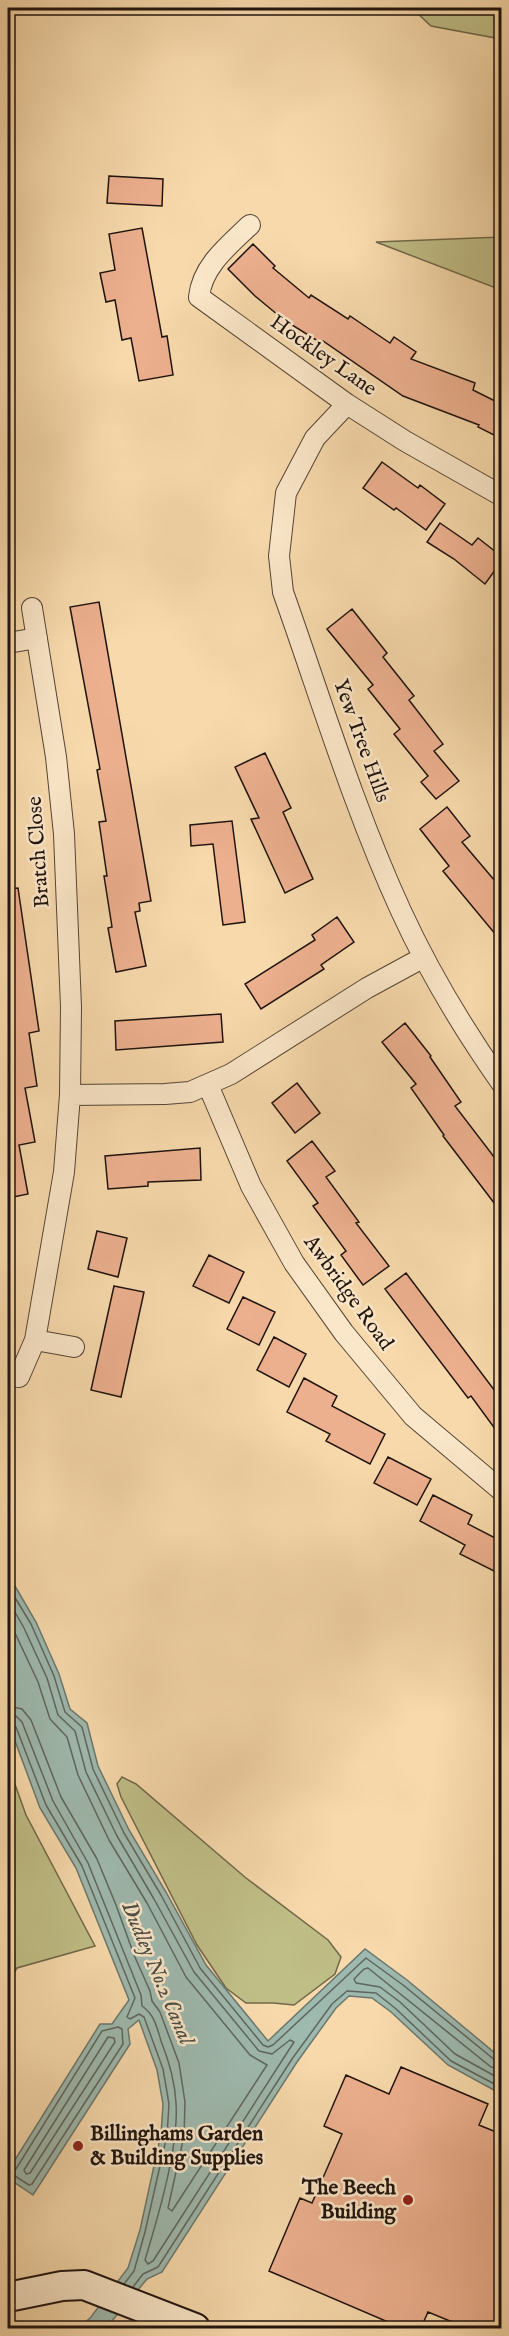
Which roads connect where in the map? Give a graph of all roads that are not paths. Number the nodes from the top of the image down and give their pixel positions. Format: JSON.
{"nodes":[{"id":1,"x":250,"y":225,"type":"dead end"},
{"id":2,"x":347,"y":404,"type":"junction"},
{"id":3,"x":501,"y":496,"type":"edge"},
{"id":4,"x":32,"y":608,"type":"dead end"},
{"id":5,"x":37,"y":638,"type":"junction"},
{"id":6,"x":8,"y":643,"type":"edge"},
{"id":7,"x":424,"y":957,"type":"junction"},
{"id":8,"x":501,"y":1084,"type":"edge"},
{"id":9,"x":208,"y":1085,"type":"junction"},
{"id":10,"x":70,"y":1095,"type":"junction"},
{"id":11,"x":35,"y":1340,"type":"junction"},
{"id":12,"x":74,"y":1347,"type":"dead end"},
{"id":13,"x":19,"y":1377,"type":"dead end"},
{"id":14,"x":501,"y":1491,"type":"edge"},
{"id":15,"x":8,"y":2297,"type":"edge"},
{"id":16,"x":195,"y":2328,"type":"edge"}],
"edges":[{"from":1,"to":2,"type":"street","name":"Hockley Lane"},
{"from":2,"to":3,"type":"street","name":"Hockley Lane"},
{"from":2,"to":7,"type":"street","name":"Yew Tree Hills"},
{"from":4,"to":5,"type":"street","name":"Bratch Close"},
{"from":5,"to":6,"type":"street"},
{"from":5,"to":10,"type":"street","name":"Bratch Close"},
{"from":7,"to":8,"type":"street","name":"Yew Tree Hills"},
{"from":7,"to":9,"type":"street"},
{"from":9,"to":10,"type":"street"},
{"from":9,"to":14,"type":"street","name":"Awbridge Road"},
{"from":10,"to":11,"type":"street","name":"Bratch Close"},
{"from":11,"to":12,"type":"street"},
{"from":11,"to":13,"type":"street","name":"Bratch Close"},
{"from":15,"to":16,"type":"main road"}]}
